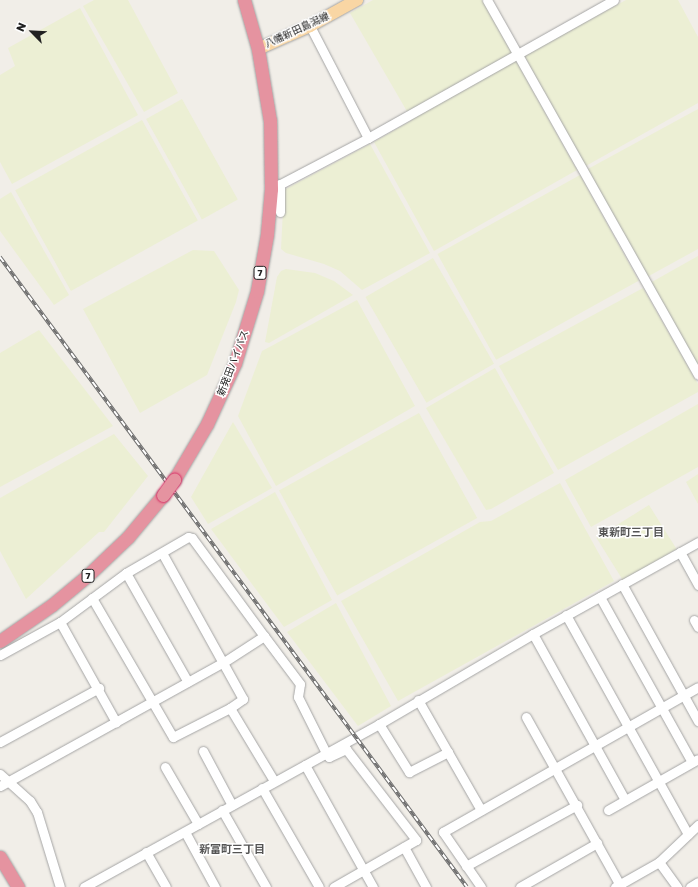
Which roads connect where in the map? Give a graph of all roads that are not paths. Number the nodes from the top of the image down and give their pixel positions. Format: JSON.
{"nodes":[{"id":1,"x":244,"y":0,"type":"edge"},
{"id":2,"x":357,"y":0,"type":"edge"},
{"id":3,"x":487,"y":0,"type":"edge"},
{"id":4,"x":614,"y":0,"type":"edge"},
{"id":5,"x":310,"y":26,"type":"junction"},
{"id":6,"x":258,"y":49,"type":"junction"},
{"id":7,"x":518,"y":54,"type":"junction"},
{"id":8,"x":368,"y":138,"type":"junction"},
{"id":9,"x":275,"y":186,"type":"junction"},
{"id":10,"x":280,"y":212,"type":"dead end"},
{"id":11,"x":698,"y":375,"type":"edge"},
{"id":12,"x":698,"y":542,"type":"edge"},
{"id":13,"x":680,"y":552,"type":"junction"},
{"id":14,"x":162,"y":553,"type":"junction"},
{"id":15,"x":126,"y":573,"type":"junction"},
{"id":16,"x":622,"y":584,"type":"junction"},
{"id":17,"x":698,"y":585,"type":"edge"},
{"id":18,"x":600,"y":597,"type":"junction"},
{"id":19,"x":92,"y":598,"type":"junction"},
{"id":20,"x":566,"y":615,"type":"junction"},
{"id":21,"x":60,"y":622,"type":"junction"},
{"id":22,"x":533,"y":634,"type":"junction"},
{"id":23,"x":264,"y":636,"type":"junction"},
{"id":24,"x":0,"y":641,"type":"edge"},
{"id":25,"x":0,"y":655,"type":"edge"},
{"id":26,"x":224,"y":662,"type":"junction"},
{"id":27,"x":188,"y":682,"type":"junction"},
{"id":28,"x":698,"y":687,"type":"edge"},
{"id":29,"x":98,"y":688,"type":"junction"},
{"id":30,"x":684,"y":695,"type":"junction"},
{"id":31,"x":418,"y":700,"type":"junction"},
{"id":32,"x":151,"y":701,"type":"junction"},
{"id":33,"x":230,"y":708,"type":"junction"},
{"id":34,"x":662,"y":708,"type":"junction"},
{"id":35,"x":526,"y":717,"type":"dead end"},
{"id":36,"x":698,"y":721,"type":"edge"},
{"id":37,"x":116,"y":722,"type":"junction"},
{"id":38,"x":379,"y":724,"type":"junction"},
{"id":39,"x":628,"y":727,"type":"junction"},
{"id":40,"x":0,"y":742,"type":"edge"},
{"id":41,"x":594,"y":746,"type":"junction"},
{"id":42,"x":203,"y":752,"type":"dead end"},
{"id":43,"x":448,"y":752,"type":"junction"},
{"id":44,"x":326,"y":753,"type":"junction"},
{"id":45,"x":695,"y":760,"type":"edge"},
{"id":46,"x":305,"y":765,"type":"junction"},
{"id":47,"x":165,"y":767,"type":"dead end"},
{"id":48,"x":556,"y":768,"type":"junction"},
{"id":49,"x":0,"y":774,"type":"edge"},
{"id":50,"x":274,"y":781,"type":"junction"},
{"id":51,"x":658,"y":781,"type":"junction"},
{"id":52,"x":4,"y":783,"type":"edge"},
{"id":53,"x":262,"y":788,"type":"junction"},
{"id":54,"x":625,"y":800,"type":"junction"},
{"id":55,"x":232,"y":805,"type":"junction"},
{"id":56,"x":577,"y":805,"type":"junction"},
{"id":57,"x":222,"y":810,"type":"junction"},
{"id":58,"x":481,"y":810,"type":"junction"},
{"id":59,"x":608,"y":810,"type":"dead end"},
{"id":60,"x":198,"y":824,"type":"junction"},
{"id":61,"x":698,"y":825,"type":"edge"},
{"id":62,"x":185,"y":832,"type":"junction"},
{"id":63,"x":688,"y":834,"type":"junction"},
{"id":64,"x":597,"y":843,"type":"junction"},
{"id":65,"x":404,"y":847,"type":"junction"},
{"id":66,"x":146,"y":852,"type":"junction"},
{"id":67,"x":0,"y":857,"type":"edge"},
{"id":68,"x":659,"y":862,"type":"junction"},
{"id":69,"x":466,"y":866,"type":"junction"},
{"id":70,"x":364,"y":870,"type":"junction"},
{"id":71,"x":698,"y":882,"type":"edge"},
{"id":72,"x":618,"y":886,"type":"edge"},
{"id":73,"x":18,"y":887,"type":"edge"},
{"id":74,"x":60,"y":887,"type":"edge"},
{"id":75,"x":84,"y":887,"type":"edge"},
{"id":76,"x":166,"y":887,"type":"edge"},
{"id":77,"x":216,"y":887,"type":"edge"},
{"id":78,"x":266,"y":887,"type":"edge"},
{"id":79,"x":319,"y":887,"type":"edge"},
{"id":80,"x":334,"y":887,"type":"edge"},
{"id":81,"x":373,"y":887,"type":"edge"},
{"id":82,"x":426,"y":887,"type":"edge"},
{"id":83,"x":481,"y":887,"type":"edge"},
{"id":84,"x":520,"y":887,"type":"edge"},
{"id":85,"x":677,"y":887,"type":"edge"},
{"id":86,"x":690,"y":887,"type":"edge"}],
"edges":[{"from":1,"to":6,"type":"highway","name":"新発田バイパス","number":"7"},
{"from":2,"to":5,"type":"main road","name":"八幡新田島潟線"},
{"from":3,"to":7,"type":"street"},
{"from":4,"to":7,"type":"street"},
{"from":5,"to":6,"type":"main road","name":"八幡新田島潟線"},
{"from":5,"to":8,"type":"street"},
{"from":6,"to":9,"type":"highway","name":"新発田バイパス","number":"7"},
{"from":7,"to":8,"type":"street"},
{"from":7,"to":11,"type":"street"},
{"from":8,"to":9,"type":"street"},
{"from":9,"to":10,"type":"street"},
{"from":9,"to":24,"type":"highway","name":"新発田バイパス","number":"7","bridge":true},
{"from":12,"to":13,"type":"street"},
{"from":13,"to":16,"type":"street"},
{"from":13,"to":17,"type":"street"},
{"from":14,"to":15,"type":"street"},
{"from":14,"to":23,"type":"street"},
{"from":14,"to":26,"type":"street"},
{"from":15,"to":19,"type":"street"},
{"from":15,"to":27,"type":"street"},
{"from":16,"to":18,"type":"street"},
{"from":16,"to":30,"type":"street"},
{"from":18,"to":20,"type":"street"},
{"from":18,"to":34,"type":"street"},
{"from":19,"to":21,"type":"street"},
{"from":19,"to":32,"type":"street"},
{"from":20,"to":22,"type":"street"},
{"from":20,"to":39,"type":"street"},
{"from":21,"to":25,"type":"street"},
{"from":21,"to":29,"type":"street"},
{"from":22,"to":31,"type":"street"},
{"from":22,"to":41,"type":"street"},
{"from":23,"to":26,"type":"street"},
{"from":23,"to":44,"type":"street"},
{"from":26,"to":27,"type":"street"},
{"from":26,"to":33,"type":"street"},
{"from":27,"to":32,"type":"street"},
{"from":28,"to":30,"type":"street"},
{"from":29,"to":37,"type":"street"},
{"from":29,"to":40,"type":"street"},
{"from":30,"to":34,"type":"street"},
{"from":30,"to":36,"type":"street"},
{"from":31,"to":38,"type":"street"},
{"from":31,"to":43,"type":"street"},
{"from":32,"to":33,"type":"street"},
{"from":32,"to":37,"type":"street"},
{"from":33,"to":50,"type":"street"},
{"from":34,"to":39,"type":"street"},
{"from":34,"to":45,"type":"street"},
{"from":35,"to":48,"type":"street"},
{"from":37,"to":52,"type":"street"},
{"from":38,"to":43,"type":"street"},
{"from":38,"to":44,"type":"street"},
{"from":39,"to":41,"type":"street"},
{"from":39,"to":51,"type":"street"},
{"from":41,"to":48,"type":"street"},
{"from":41,"to":54,"type":"street"},
{"from":42,"to":55,"type":"street"},
{"from":43,"to":58,"type":"street"},
{"from":44,"to":46,"type":"street"},
{"from":44,"to":65,"type":"street"},
{"from":45,"to":51,"type":"street"},
{"from":46,"to":50,"type":"street"},
{"from":46,"to":70,"type":"street"},
{"from":47,"to":60,"type":"street"},
{"from":48,"to":56,"type":"street"},
{"from":48,"to":58,"type":"street"},
{"from":49,"to":52,"type":"street"},
{"from":50,"to":53,"type":"street"},
{"from":51,"to":54,"type":"street"},
{"from":51,"to":63,"type":"street"},
{"from":52,"to":74,"type":"street"},
{"from":53,"to":55,"type":"street"},
{"from":53,"to":79,"type":"street"},
{"from":54,"to":59,"type":"street"},
{"from":55,"to":57,"type":"street"},
{"from":56,"to":64,"type":"street"},
{"from":56,"to":69,"type":"street"},
{"from":57,"to":60,"type":"street"},
{"from":57,"to":78,"type":"street"},
{"from":58,"to":69,"type":"street"},
{"from":60,"to":62,"type":"street"},
{"from":61,"to":63,"type":"street"},
{"from":62,"to":66,"type":"street"},
{"from":62,"to":77,"type":"street"},
{"from":63,"to":68,"type":"street"},
{"from":64,"to":72,"type":"street"},
{"from":64,"to":84,"type":"street"},
{"from":65,"to":70,"type":"street"},
{"from":65,"to":82,"type":"street"},
{"from":66,"to":75,"type":"street"},
{"from":66,"to":76,"type":"street"},
{"from":67,"to":73,"type":"highway"},
{"from":68,"to":72,"type":"street"},
{"from":68,"to":85,"type":"street"},
{"from":69,"to":83,"type":"street"},
{"from":70,"to":80,"type":"street"},
{"from":70,"to":81,"type":"street"},
{"from":71,"to":86,"type":"street"}]}
